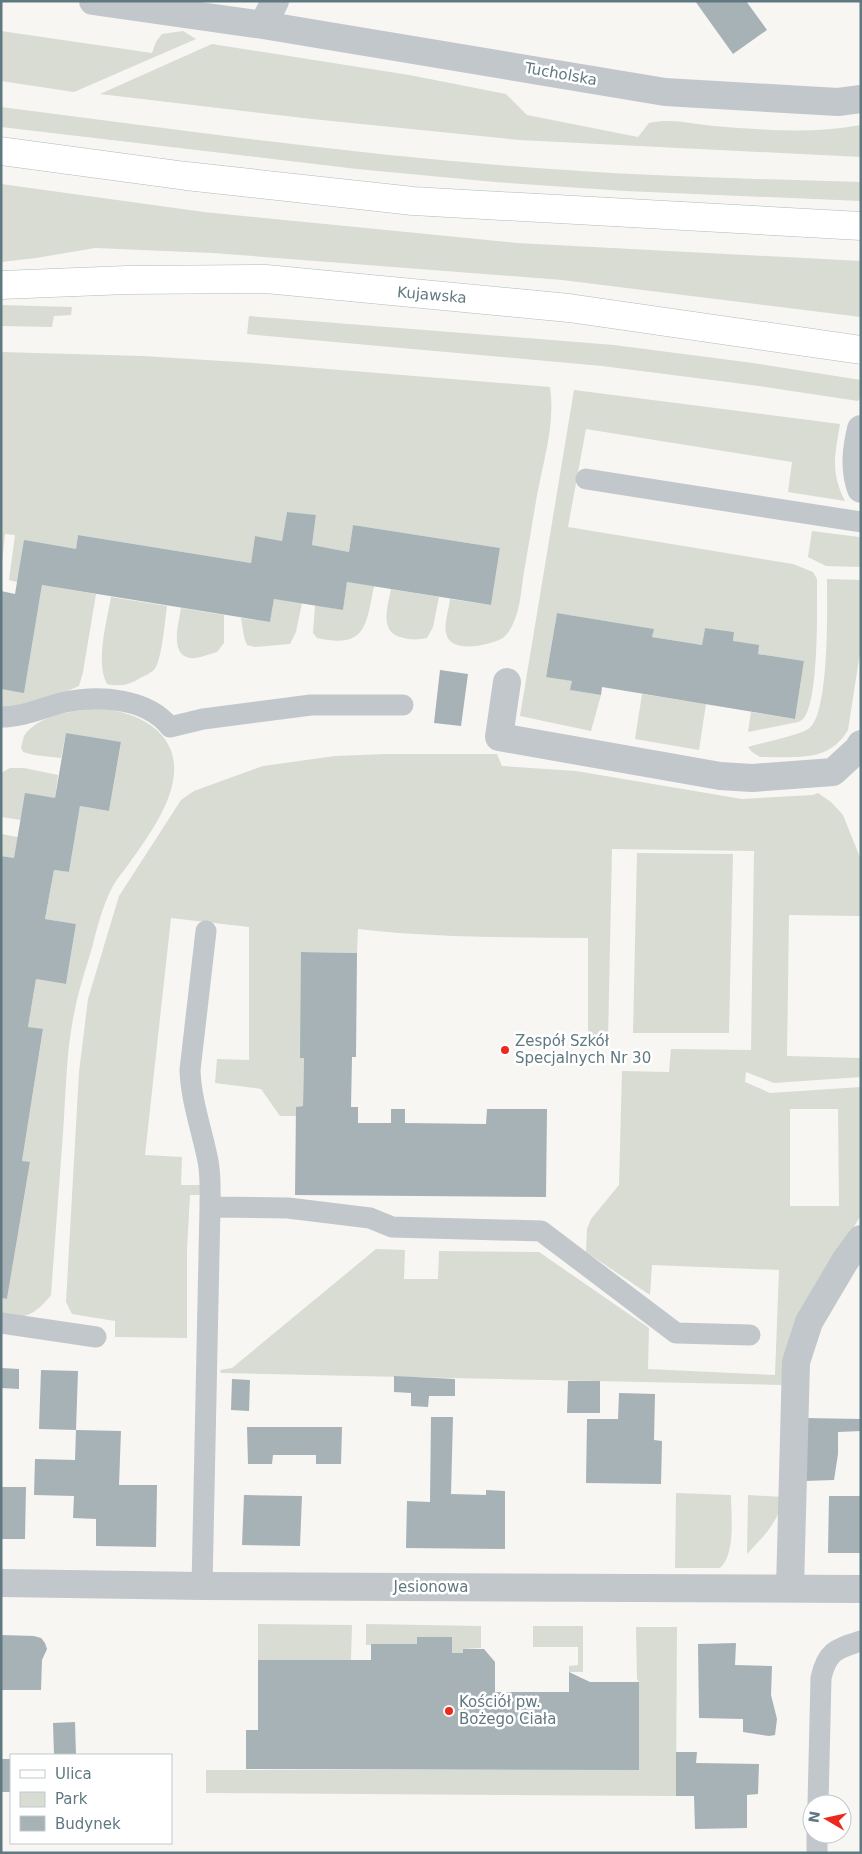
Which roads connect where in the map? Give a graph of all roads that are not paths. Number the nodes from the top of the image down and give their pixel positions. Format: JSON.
{"nodes":[{"id":1,"x":93,"y":1,"type":"edge"},
{"id":2,"x":269,"y":13,"type":"edge"},
{"id":3,"x":861,"y":99,"type":"edge"},
{"id":4,"x":1,"y":151,"type":"edge"},
{"id":5,"x":861,"y":226,"type":"edge"},
{"id":6,"x":1,"y":285,"type":"edge"},
{"id":7,"x":861,"y":350,"type":"edge"},
{"id":8,"x":861,"y":429,"type":"edge"},
{"id":9,"x":586,"y":478,"type":"dead end"},
{"id":10,"x":861,"y":489,"type":"edge"},
{"id":11,"x":861,"y":522,"type":"edge"},
{"id":12,"x":507,"y":682,"type":"dead end"},
{"id":13,"x":402,"y":705,"type":"dead end"},
{"id":14,"x":1,"y":717,"type":"edge"},
{"id":15,"x":861,"y":744,"type":"edge"},
{"id":16,"x":206,"y":931,"type":"dead end"},
{"id":17,"x":210,"y":1207,"type":"junction"},
{"id":18,"x":861,"y":1239,"type":"edge"},
{"id":19,"x":1,"y":1323,"type":"edge"},
{"id":20,"x":750,"y":1335,"type":"dead end"},
{"id":21,"x":96,"y":1337,"type":"dead end"},
{"id":22,"x":1,"y":1583,"type":"edge"},
{"id":23,"x":202,"y":1586,"type":"junction"},
{"id":24,"x":790,"y":1588,"type":"junction"},
{"id":25,"x":861,"y":1589,"type":"edge"},
{"id":26,"x":861,"y":1641,"type":"edge"},
{"id":27,"x":818,"y":1794,"type":"edge"}],
"edges":[{"from":1,"to":2,"type":"street","name":"Tucholska"},
{"from":2,"to":3,"type":"street","name":"Tucholska"},
{"from":4,"to":5,"type":"main road"},
{"from":6,"to":7,"type":"main road","name":"Kujawska"},
{"from":8,"to":10,"type":"street"},
{"from":9,"to":11,"type":"lane"},
{"from":12,"to":15,"type":"street"},
{"from":13,"to":14,"type":"lane"},
{"from":16,"to":17,"type":"lane"},
{"from":17,"to":20,"type":"lane"},
{"from":17,"to":23,"type":"lane"},
{"from":18,"to":24,"type":"street"},
{"from":19,"to":21,"type":"lane"},
{"from":22,"to":23,"type":"street","name":"Jesionowa"},
{"from":23,"to":24,"type":"street","name":"Jesionowa"},
{"from":24,"to":25,"type":"street","name":"Jesionowa"},
{"from":26,"to":27,"type":"lane"}]}
